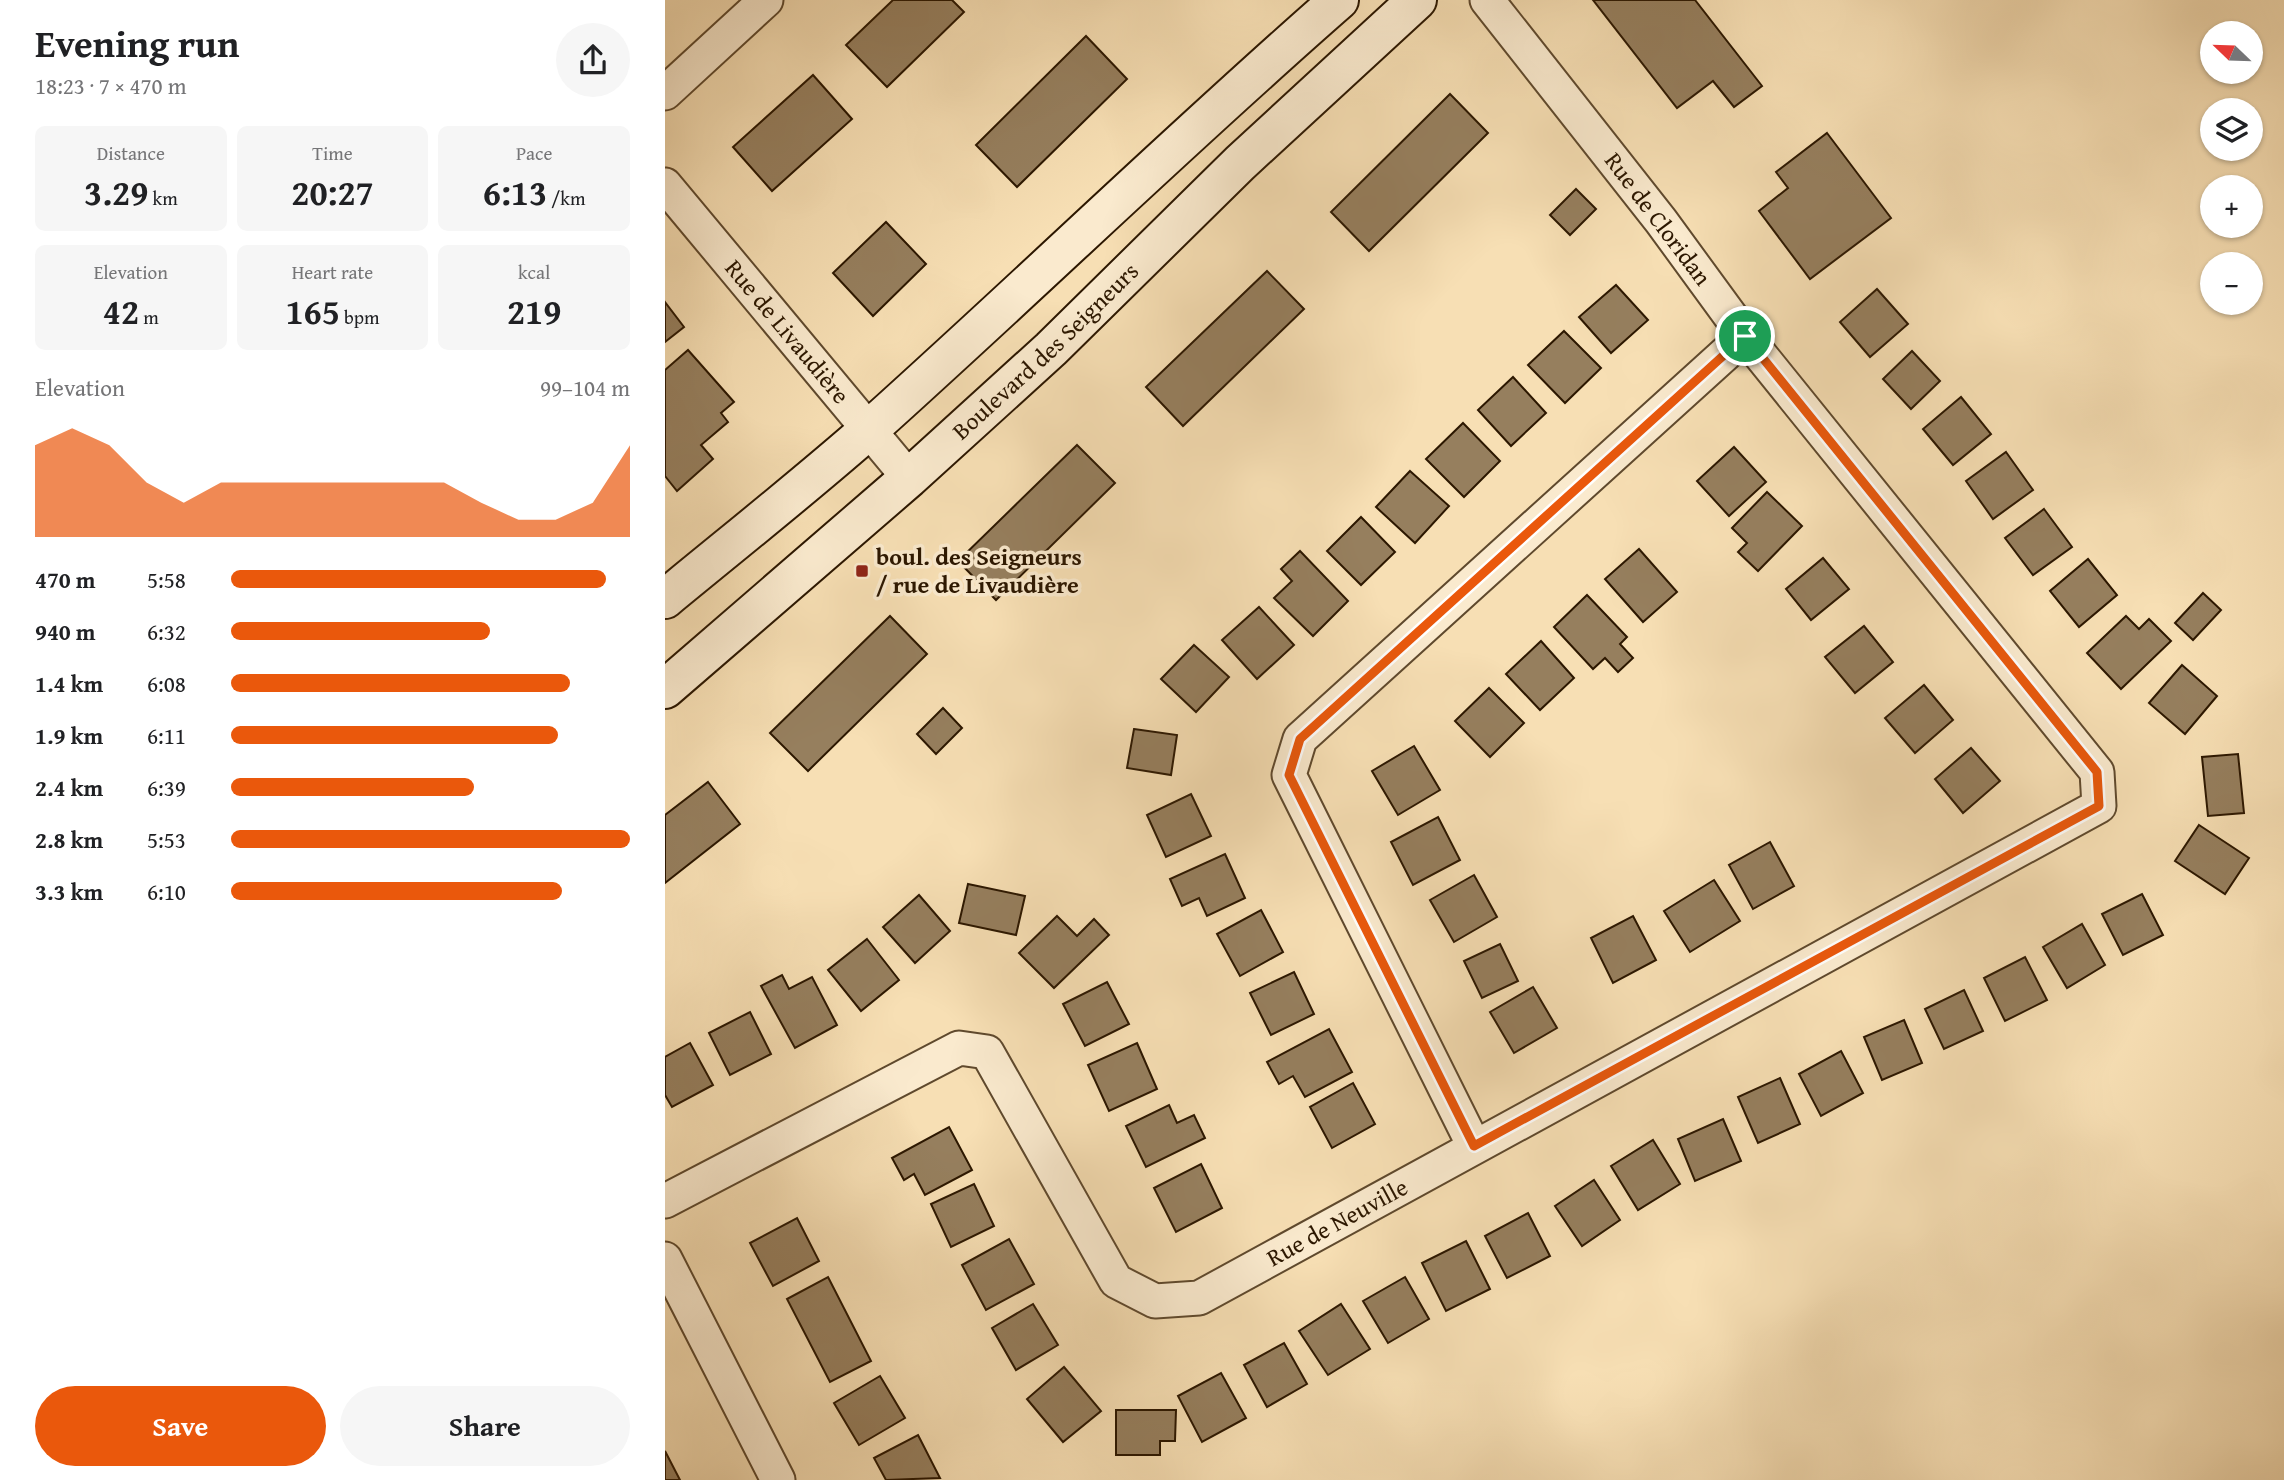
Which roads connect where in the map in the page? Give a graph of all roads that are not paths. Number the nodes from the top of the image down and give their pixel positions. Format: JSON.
{"nodes":[{"id":1,"x":766,"y":0,"type":"edge"},
{"id":2,"x":1339,"y":0,"type":"edge"},
{"id":3,"x":1417,"y":0,"type":"edge"},
{"id":4,"x":1487,"y":0,"type":"edge"},
{"id":5,"x":665,"y":93,"type":"edge"},
{"id":6,"x":665,"y":185,"type":"edge"},
{"id":7,"x":1745,"y":336,"type":"junction"},
{"id":8,"x":870,"y":428,"type":"junction"},
{"id":9,"x":909,"y":478,"type":"junction"},
{"id":10,"x":665,"y":599,"type":"edge"},
{"id":11,"x":665,"y":689,"type":"edge"},
{"id":12,"x":2099,"y":806,"type":"joint"},
{"id":13,"x":1474,"y":1146,"type":"junction"},
{"id":14,"x":665,"y":1201,"type":"edge"},
{"id":15,"x":665,"y":1259,"type":"edge"},
{"id":16,"x":778,"y":1480,"type":"edge"}],
"edges":[{"from":1,"to":5,"type":"street"},
{"from":2,"to":8,"type":"street"},
{"from":3,"to":9,"type":"street","name":"Boulevard des Seigneurs"},
{"from":4,"to":7,"type":"street","name":"Rue de Cloridan"},
{"from":6,"to":8,"type":"street","name":"Rue de Livaudière"},
{"from":7,"to":12,"type":"street","name":"Rue de Cloridan"},
{"from":7,"to":13,"type":"street"},
{"from":8,"to":9,"type":"street","name":"Rue de Livaudière"},
{"from":8,"to":10,"type":"street"},
{"from":9,"to":11,"type":"street","name":"Boulevard des Seigneurs"},
{"from":12,"to":13,"type":"street","name":"Rue de Neuville"},
{"from":13,"to":14,"type":"street","name":"Rue de Neuville"},
{"from":15,"to":16,"type":"street"}]}
